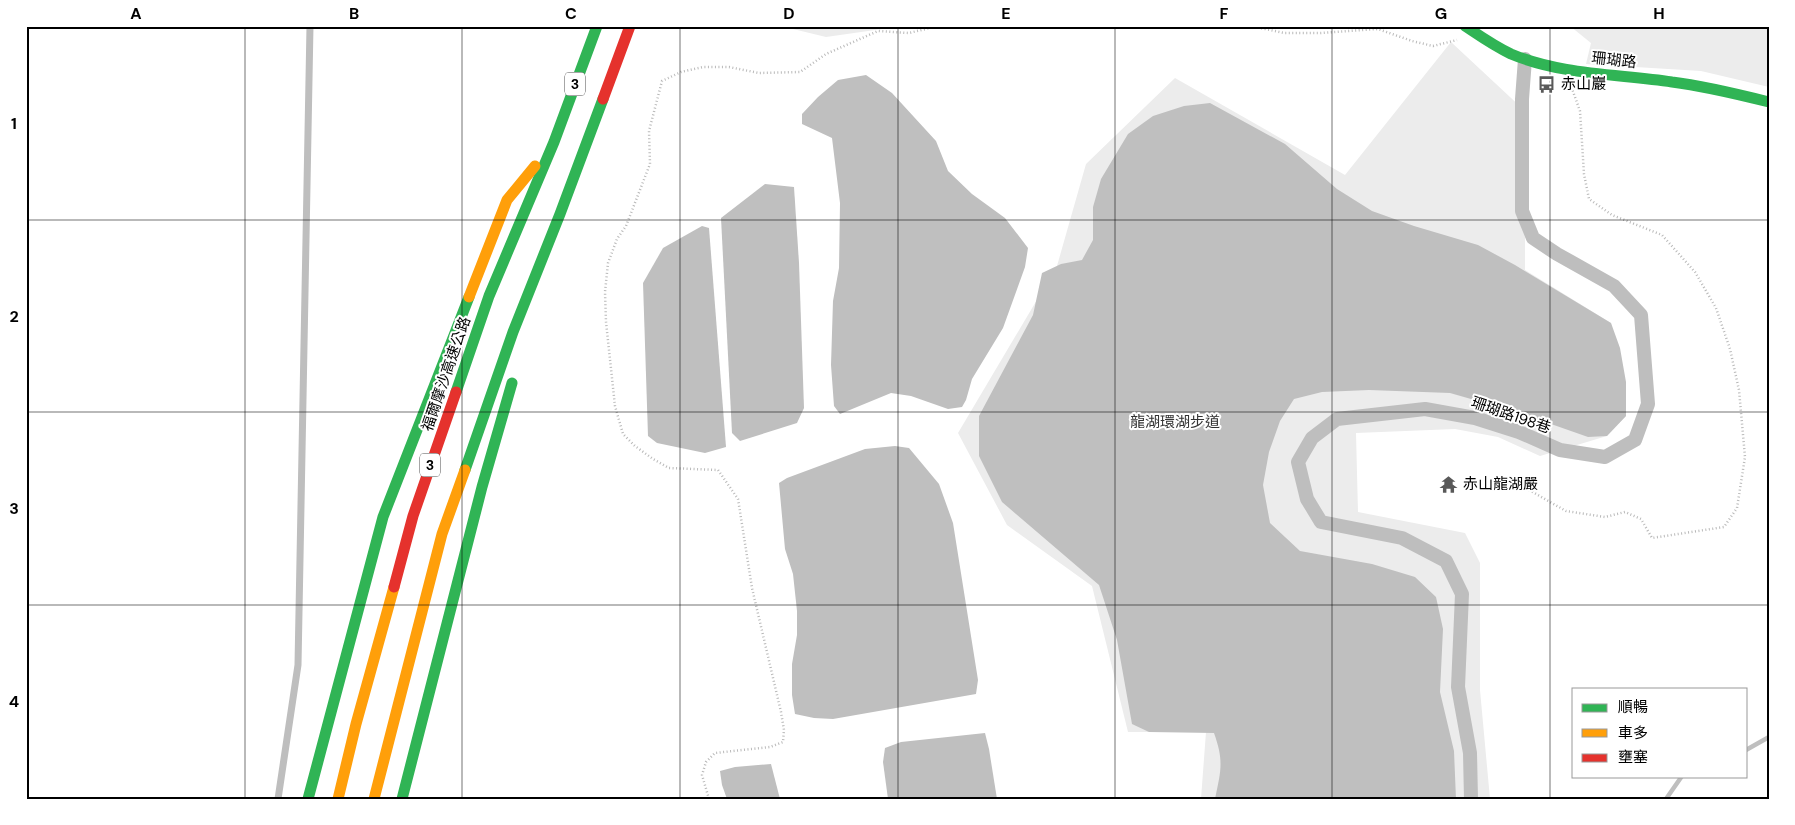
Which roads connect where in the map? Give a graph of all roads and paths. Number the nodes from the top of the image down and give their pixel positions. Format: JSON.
{"nodes":[{"id":1,"x":310,"y":26,"type":"edge"},
{"id":2,"x":597,"y":26,"type":"edge"},
{"id":3,"x":630,"y":26,"type":"edge"},
{"id":4,"x":938,"y":26,"type":"edge"},
{"id":5,"x":1251,"y":26,"type":"edge"},
{"id":6,"x":1470,"y":30,"type":"edge"},
{"id":7,"x":1525,"y":59,"type":"junction"},
{"id":8,"x":1769,"y":102,"type":"edge"},
{"id":9,"x":554,"y":142,"type":"junction"},
{"id":10,"x":560,"y":214,"type":"junction"},
{"id":11,"x":541,"y":295,"type":"dead end"},
{"id":12,"x":516,"y":369,"type":"dead end"},
{"id":13,"x":278,"y":799,"type":"edge"},
{"id":14,"x":308,"y":799,"type":"edge"},
{"id":15,"x":338,"y":799,"type":"edge"},
{"id":16,"x":374,"y":799,"type":"edge"},
{"id":17,"x":402,"y":799,"type":"edge"},
{"id":18,"x":709,"y":799,"type":"edge"},
{"id":19,"x":1471,"y":799,"type":"edge"}],
"edges":[{"from":1,"to":13,"type":"lane"},
{"from":2,"to":9,"type":"main road","name":"福爾摩沙高速公路","number":"3"},
{"from":3,"to":10,"type":"main road","number":"3"},
{"from":4,"to":18,"type":"path"},
{"from":5,"to":6,"type":"path"},
{"from":6,"to":7,"type":"main road","name":"珊瑚路"},
{"from":7,"to":8,"type":"main road","name":"珊瑚路"},
{"from":7,"to":19,"type":"street","name":"珊瑚路198巷"},
{"from":9,"to":14,"type":"main road"},
{"from":9,"to":15,"type":"main road","name":"福爾摩沙高速公路","number":"3"},
{"from":10,"to":11,"type":"main road"},
{"from":10,"to":16,"type":"main road","number":"3"},
{"from":12,"to":17,"type":"main road"}]}
